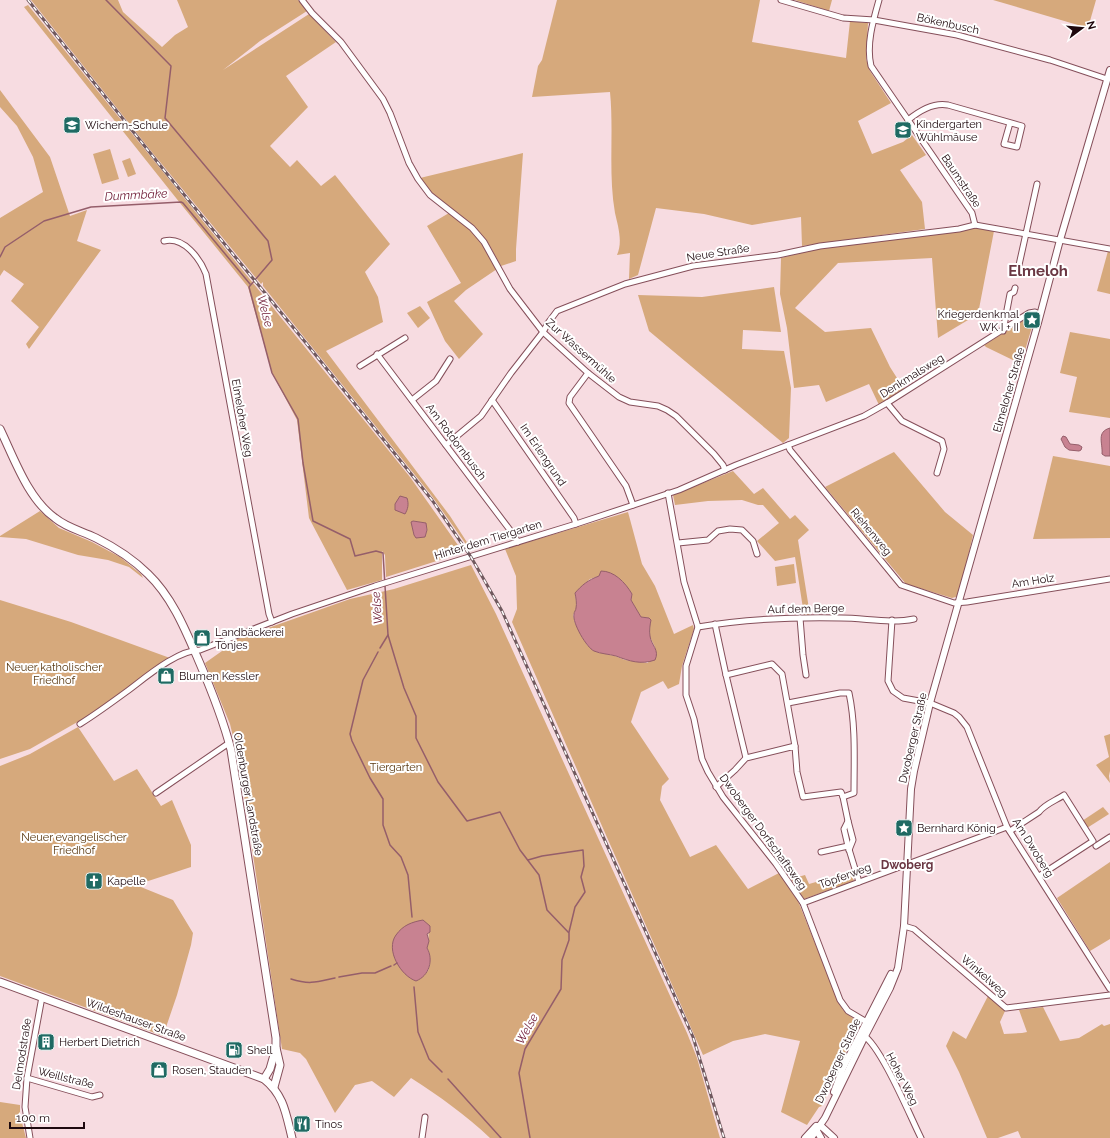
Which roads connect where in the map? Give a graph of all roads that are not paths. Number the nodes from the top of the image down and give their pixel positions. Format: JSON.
{"nodes":[{"id":1,"x":302,"y":0,"type":"edge"},
{"id":2,"x":781,"y":0,"type":"edge"},
{"id":3,"x":879,"y":0,"type":"edge"},
{"id":4,"x":874,"y":20,"type":"junction"},
{"id":5,"x":1110,"y":70,"type":"edge"},
{"id":6,"x":1107,"y":79,"type":"junction"},
{"id":7,"x":908,"y":120,"type":"junction"},
{"id":8,"x":1010,"y":123,"type":"junction"},
{"id":9,"x":1038,"y":184,"type":"dead end"},
{"id":10,"x":975,"y":225,"type":"junction"},
{"id":11,"x":1026,"y":234,"type":"junction"},
{"id":12,"x":1060,"y":240,"type":"junction"},
{"id":13,"x":164,"y":241,"type":"dead end"},
{"id":14,"x":1110,"y":250,"type":"edge"},
{"id":15,"x":1019,"y":265,"type":"dead end"},
{"id":16,"x":1015,"y":288,"type":"dead end"},
{"id":17,"x":1040,"y":314,"type":"junction"},
{"id":18,"x":1003,"y":331,"type":"junction"},
{"id":19,"x":543,"y":332,"type":"junction"},
{"id":20,"x":405,"y":338,"type":"dead end"},
{"id":21,"x":377,"y":354,"type":"junction"},
{"id":22,"x":450,"y":359,"type":"dead end"},
{"id":23,"x":360,"y":366,"type":"dead end"},
{"id":24,"x":588,"y":373,"type":"junction"},
{"id":25,"x":412,"y":400,"type":"junction"},
{"id":26,"x":492,"y":400,"type":"junction"},
{"id":27,"x":887,"y":403,"type":"junction"},
{"id":28,"x":0,"y":429,"type":"edge"},
{"id":29,"x":446,"y":445,"type":"junction"},
{"id":30,"x":788,"y":445,"type":"junction"},
{"id":31,"x":725,"y":470,"type":"junction"},
{"id":32,"x":937,"y":473,"type":"dead end"},
{"id":33,"x":668,"y":493,"type":"junction"},
{"id":34,"x":633,"y":506,"type":"junction"},
{"id":35,"x":576,"y":524,"type":"junction"},
{"id":36,"x":518,"y":542,"type":"junction"},
{"id":37,"x":678,"y":543,"type":"junction"},
{"id":38,"x":757,"y":554,"type":"dead end"},
{"id":39,"x":1110,"y":579,"type":"edge"},
{"id":40,"x":960,"y":601,"type":"junction"},
{"id":41,"x":958,"y":610,"type":"joint"},
{"id":42,"x":800,"y":618,"type":"junction"},
{"id":43,"x":914,"y":619,"type":"dead end"},
{"id":44,"x":892,"y":620,"type":"junction"},
{"id":45,"x":272,"y":622,"type":"junction"},
{"id":46,"x":716,"y":624,"type":"junction"},
{"id":47,"x":698,"y":626,"type":"junction"},
{"id":48,"x":194,"y":649,"type":"junction"},
{"id":49,"x":726,"y":675,"type":"junction"},
{"id":50,"x":806,"y":675,"type":"dead end"},
{"id":51,"x":788,"y":703,"type":"junction"},
{"id":52,"x":930,"y":703,"type":"junction"},
{"id":53,"x":80,"y":724,"type":"dead end"},
{"id":54,"x":229,"y":743,"type":"junction"},
{"id":55,"x":795,"y":746,"type":"junction"},
{"id":56,"x":746,"y":758,"type":"junction"},
{"id":57,"x":716,"y":787,"type":"junction"},
{"id":58,"x":156,"y":793,"type":"dead end"},
{"id":59,"x":843,"y":797,"type":"junction"},
{"id":60,"x":1008,"y":829,"type":"junction"},
{"id":61,"x":1110,"y":837,"type":"edge"},
{"id":62,"x":1093,"y":841,"type":"junction"},
{"id":63,"x":849,"y":848,"type":"junction"},
{"id":64,"x":821,"y":852,"type":"dead end"},
{"id":65,"x":907,"y":865,"type":"junction"},
{"id":66,"x":1039,"y":876,"type":"junction"},
{"id":67,"x":859,"y":882,"type":"junction"},
{"id":68,"x":803,"y":903,"type":"junction"},
{"id":69,"x":904,"y":926,"type":"junction"},
{"id":70,"x":0,"y":982,"type":"edge"},
{"id":71,"x":1110,"y":989,"type":"edge"},
{"id":72,"x":1110,"y":995,"type":"edge"},
{"id":73,"x":42,"y":997,"type":"junction"},
{"id":74,"x":869,"y":1023,"type":"junction"},
{"id":75,"x":863,"y":1034,"type":"junction"},
{"id":76,"x":276,"y":1048,"type":"junction"},
{"id":77,"x":27,"y":1078,"type":"junction"},
{"id":78,"x":264,"y":1079,"type":"junction"},
{"id":79,"x":274,"y":1087,"type":"junction"},
{"id":80,"x":100,"y":1095,"type":"dead end"},
{"id":81,"x":425,"y":1117,"type":"dead end"},
{"id":82,"x":818,"y":1128,"type":"junction"},
{"id":83,"x":30,"y":1138,"type":"edge"},
{"id":84,"x":292,"y":1138,"type":"edge"},
{"id":85,"x":422,"y":1138,"type":"edge"},
{"id":86,"x":805,"y":1138,"type":"edge"},
{"id":87,"x":811,"y":1138,"type":"edge"},
{"id":88,"x":822,"y":1138,"type":"edge"},
{"id":89,"x":834,"y":1138,"type":"edge"},
{"id":90,"x":921,"y":1138,"type":"edge"}],
"edges":[{"from":1,"to":19,"type":"street","name":"Zur Wassermühle"},
{"from":2,"to":4,"type":"street","name":"Bökenbusch"},
{"from":3,"to":4,"type":"street","name":"Baumstraße"},
{"from":4,"to":6,"type":"street","name":"Bökenbusch"},
{"from":4,"to":7,"type":"street","name":"Baumstraße"},
{"from":5,"to":6,"type":"street","name":"Elmeloher Straße"},
{"from":6,"to":12,"type":"street","name":"Elmeloher Straße"},
{"from":7,"to":8,"type":"street"},
{"from":7,"to":10,"type":"street","name":"Baumstraße"},
{"from":8,"to":8,"type":"street"},
{"from":9,"to":11,"type":"street"},
{"from":10,"to":11,"type":"street","name":"Neue Straße"},
{"from":10,"to":19,"type":"street","name":"Neue Straße"},
{"from":11,"to":12,"type":"street","name":"Neue Straße"},
{"from":11,"to":15,"type":"street"},
{"from":12,"to":14,"type":"street","name":"Neue Straße"},
{"from":12,"to":17,"type":"street","name":"Elmeloher Straße"},
{"from":13,"to":45,"type":"street","name":"Elmeloher Weg"},
{"from":16,"to":18,"type":"street"},
{"from":17,"to":18,"type":"street","name":"Denkmalsweg"},
{"from":17,"to":40,"type":"street","name":"Elmeloher Straße"},
{"from":18,"to":27,"type":"street","name":"Denkmalsweg"},
{"from":19,"to":24,"type":"street","name":"Zur Wassermühle"},
{"from":19,"to":26,"type":"street","name":"Neue Straße"},
{"from":20,"to":21,"type":"street"},
{"from":21,"to":23,"type":"street"},
{"from":21,"to":25,"type":"street","name":"Am Rotdornbusch"},
{"from":22,"to":25,"type":"street"},
{"from":24,"to":31,"type":"street","name":"Zur Wassermühle"},
{"from":24,"to":34,"type":"street"},
{"from":25,"to":29,"type":"street","name":"Am Rotdornbusch"},
{"from":26,"to":29,"type":"street","name":"Neue Straße"},
{"from":26,"to":35,"type":"street","name":"Im Erlengrund"},
{"from":27,"to":30,"type":"street","name":"Denkmalsweg"},
{"from":27,"to":32,"type":"street"},
{"from":28,"to":48,"type":"main road","name":"Oldenburger Landstraße"},
{"from":29,"to":36,"type":"street","name":"Am Rotdornbusch"},
{"from":30,"to":31,"type":"street","name":"Hinter dem Tiergarten"},
{"from":30,"to":40,"type":"street","name":"Riehenweg"},
{"from":31,"to":33,"type":"street","name":"Hinter dem Tiergarten"},
{"from":33,"to":34,"type":"street","name":"Hinter dem Tiergarten"},
{"from":33,"to":37,"type":"street"},
{"from":34,"to":35,"type":"street","name":"Hinter dem Tiergarten"},
{"from":35,"to":36,"type":"street","name":"Hinter dem Tiergarten"},
{"from":36,"to":45,"type":"street","name":"Hinter dem Tiergarten"},
{"from":37,"to":38,"type":"street"},
{"from":37,"to":47,"type":"street"},
{"from":39,"to":40,"type":"street","name":"Am Holz"},
{"from":40,"to":41,"type":"street","name":"Elmeloher Straße"},
{"from":41,"to":52,"type":"street","name":"Dwoberger Straße"},
{"from":42,"to":44,"type":"street","name":"Auf dem Berge"},
{"from":42,"to":46,"type":"street","name":"Auf dem Berge"},
{"from":42,"to":50,"type":"street"},
{"from":43,"to":44,"type":"street","name":"Auf dem Berge"},
{"from":44,"to":52,"type":"street","name":"Am Dwoberg"},
{"from":45,"to":48,"type":"street","name":"Hinter dem Tiergarten"},
{"from":46,"to":47,"type":"street","name":"Auf dem Berge"},
{"from":46,"to":49,"type":"street"},
{"from":47,"to":57,"type":"street","name":"Dwoberger Dorfschaftsweg"},
{"from":48,"to":53,"type":"street","name":"Hinter dem Tiergarten"},
{"from":48,"to":54,"type":"main road","name":"Oldenburger Landstraße"},
{"from":49,"to":51,"type":"street"},
{"from":49,"to":56,"type":"street"},
{"from":51,"to":55,"type":"street"},
{"from":51,"to":59,"type":"street"},
{"from":52,"to":60,"type":"street","name":"Am Dwoberg"},
{"from":52,"to":65,"type":"street","name":"Dwoberger Straße"},
{"from":54,"to":58,"type":"street"},
{"from":54,"to":76,"type":"main road","name":"Oldenburger Landstraße"},
{"from":55,"to":56,"type":"street"},
{"from":55,"to":59,"type":"street"},
{"from":56,"to":57,"type":"street"},
{"from":57,"to":68,"type":"street","name":"Dwoberger Dorfschaftsweg"},
{"from":59,"to":63,"type":"street"},
{"from":60,"to":62,"type":"street","name":"Töpferweg"},
{"from":60,"to":65,"type":"street","name":"Töpferweg"},
{"from":60,"to":66,"type":"street","name":"Am Dwoberg"},
{"from":61,"to":62,"type":"street"},
{"from":62,"to":66,"type":"street"},
{"from":63,"to":64,"type":"street"},
{"from":63,"to":67,"type":"street"},
{"from":65,"to":67,"type":"street","name":"Töpferweg"},
{"from":65,"to":69,"type":"street","name":"Dwoberger Straße"},
{"from":66,"to":71,"type":"street","name":"Am Dwoberg"},
{"from":67,"to":68,"type":"street","name":"Töpferweg"},
{"from":68,"to":74,"type":"street","name":"Dwoberger Dorfschaftsweg"},
{"from":69,"to":72,"type":"street","name":"Winkelweg"},
{"from":69,"to":74,"type":"street","name":"Dwoberger Straße"},
{"from":70,"to":73,"type":"main road","name":"Wildeshauser Straße"},
{"from":73,"to":77,"type":"street","name":"Delmodstraße"},
{"from":73,"to":78,"type":"main road","name":"Wildeshauser Straße"},
{"from":74,"to":75,"type":"street","name":"Dwoberger Straße"},
{"from":75,"to":82,"type":"street","name":"Dwoberger Straße"},
{"from":75,"to":90,"type":"street","name":"Hoher Weg"},
{"from":76,"to":78,"type":"main road","name":"Oldenburger Landstraße"},
{"from":76,"to":79,"type":"main road"},
{"from":77,"to":80,"type":"street","name":"Weillstraße"},
{"from":77,"to":83,"type":"street","name":"Delmodstraße"},
{"from":78,"to":79,"type":"main road","name":"Wildeshauser Straße"},
{"from":79,"to":84,"type":"main road"},
{"from":81,"to":85,"type":"street"},
{"from":82,"to":86,"type":"street","name":"Dwoberger Straße"},
{"from":82,"to":87,"type":"street","name":"Dwoberger Straße"},
{"from":82,"to":88,"type":"street"},
{"from":82,"to":89,"type":"street"}]}
